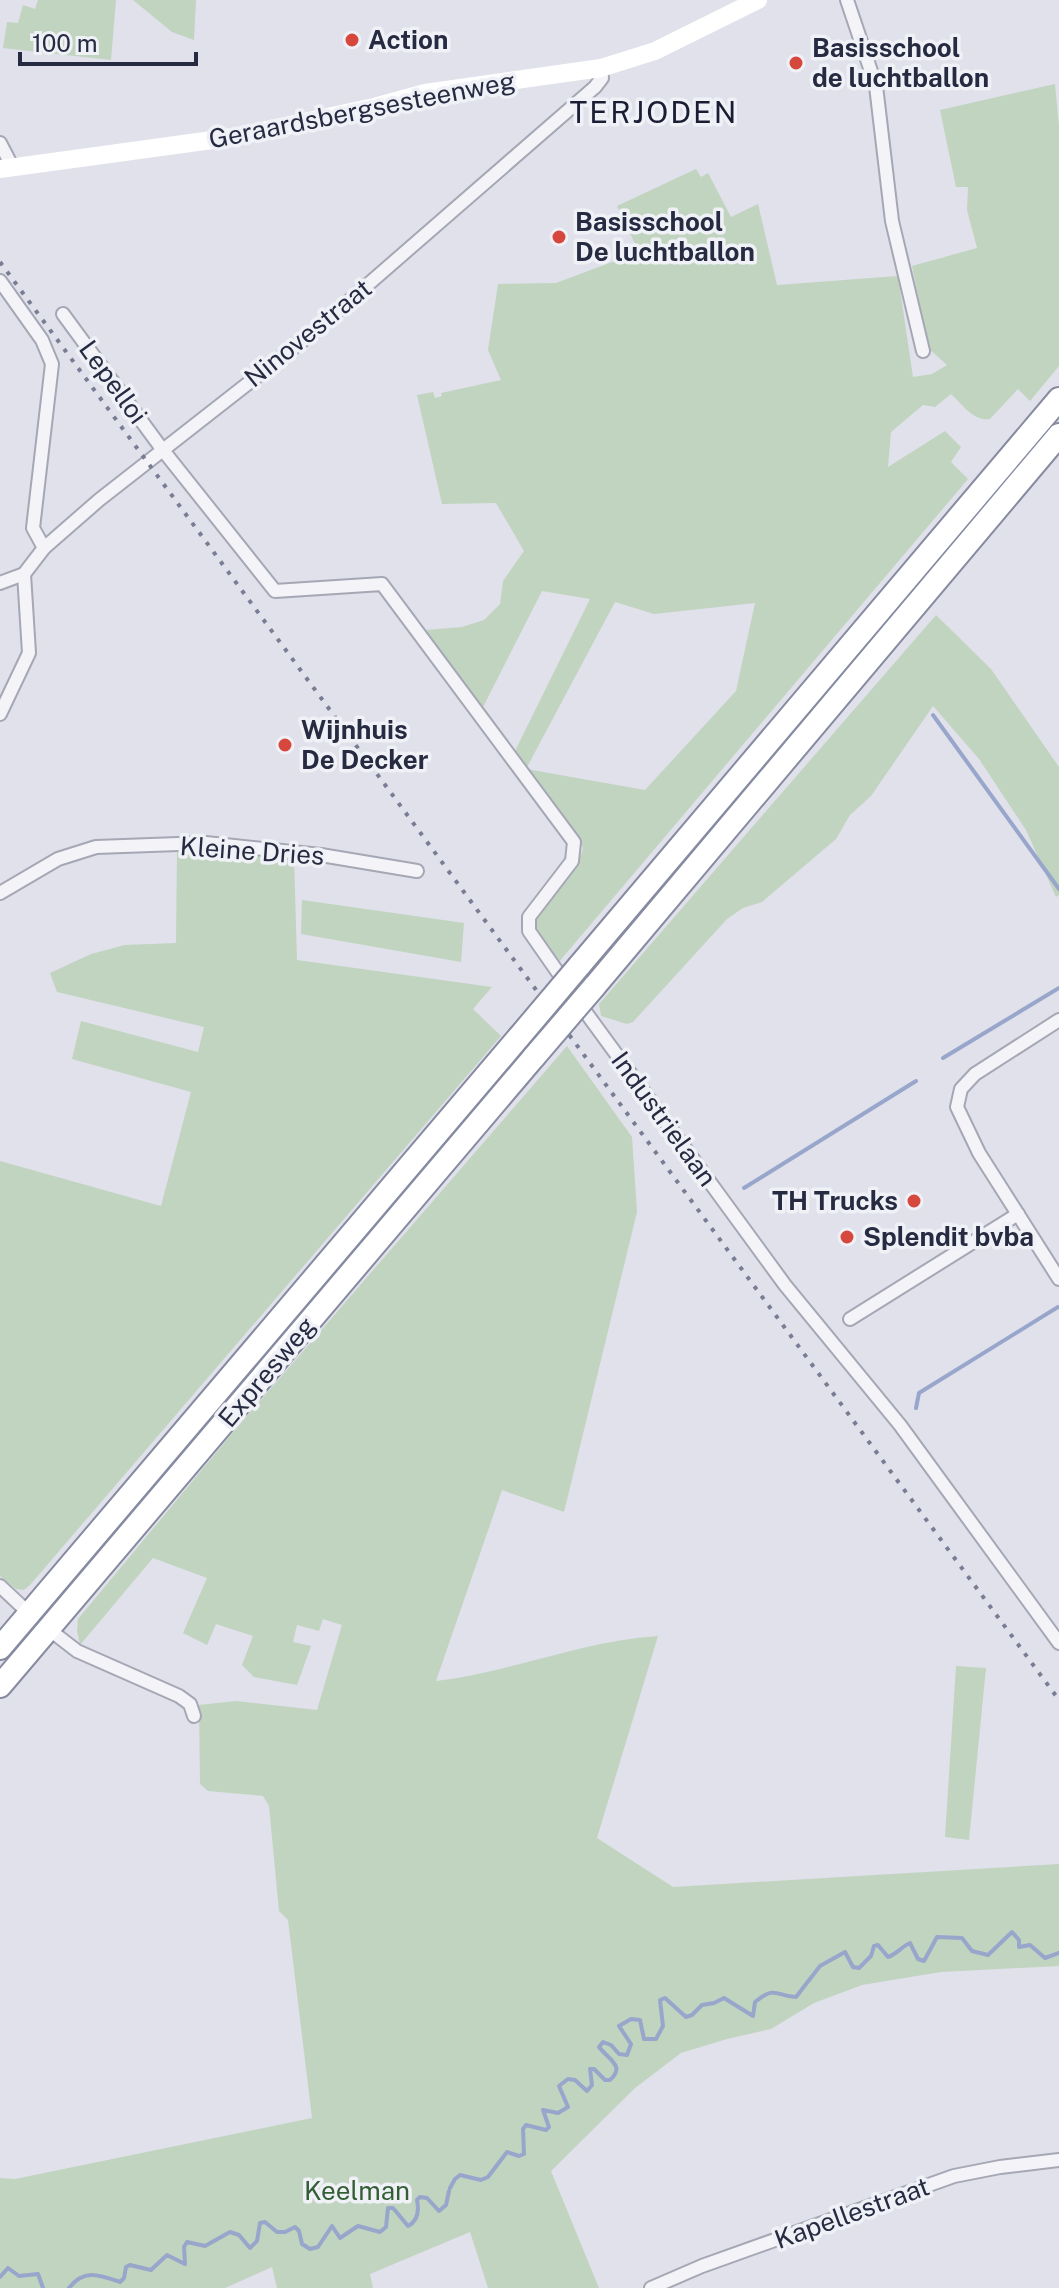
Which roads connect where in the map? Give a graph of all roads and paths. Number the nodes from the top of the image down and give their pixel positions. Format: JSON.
{"nodes":[{"id":1,"x":758,"y":0,"type":"edge"},
{"id":2,"x":847,"y":0,"type":"edge"},
{"id":3,"x":601,"y":68,"type":"junction"},
{"id":4,"x":0,"y":143,"type":"edge"},
{"id":5,"x":6,"y":168,"type":"edge"},
{"id":6,"x":0,"y":281,"type":"edge"},
{"id":7,"x":63,"y":314,"type":"dead end"},
{"id":8,"x":923,"y":351,"type":"dead end"},
{"id":9,"x":1059,"y":399,"type":"edge"},
{"id":10,"x":1059,"y":435,"type":"edge"},
{"id":11,"x":162,"y":449,"type":"junction"},
{"id":12,"x":44,"y":548,"type":"junction"},
{"id":13,"x":24,"y":574,"type":"junction"},
{"id":14,"x":0,"y":583,"type":"edge"},
{"id":15,"x":382,"y":584,"type":"joint"},
{"id":16,"x":0,"y":714,"type":"edge"},
{"id":17,"x":417,"y":871,"type":"dead end"},
{"id":18,"x":0,"y":893,"type":"edge"},
{"id":19,"x":1059,"y":1020,"type":"edge"},
{"id":20,"x":1018,"y":1214,"type":"junction"},
{"id":21,"x":1059,"y":1279,"type":"edge"},
{"id":22,"x":850,"y":1319,"type":"dead end"},
{"id":23,"x":0,"y":1586,"type":"edge"},
{"id":24,"x":29,"y":1614,"type":"junction"},
{"id":25,"x":48,"y":1630,"type":"junction"},
{"id":26,"x":1059,"y":1643,"type":"edge"},
{"id":27,"x":0,"y":1648,"type":"edge"},
{"id":28,"x":0,"y":1686,"type":"edge"},
{"id":29,"x":194,"y":1716,"type":"dead end"},
{"id":30,"x":1059,"y":2160,"type":"edge"},
{"id":31,"x":651,"y":2288,"type":"edge"}],
"edges":[{"from":1,"to":3,"type":"main road","name":"Geraardsbergsesteenweg"},
{"from":2,"to":8,"type":"street"},
{"from":3,"to":5,"type":"main road","name":"Geraardsbergsesteenweg"},
{"from":3,"to":11,"type":"street","name":"Ninovestraat"},
{"from":4,"to":5,"type":"street"},
{"from":6,"to":12,"type":"street"},
{"from":7,"to":11,"type":"street","name":"Lepelloi"},
{"from":9,"to":24,"type":"highway","name":"Expresweg","bridge":true},
{"from":10,"to":25,"type":"highway","name":"Expresweg","bridge":true},
{"from":11,"to":12,"type":"street","name":"Ninovestraat"},
{"from":11,"to":15,"type":"street","name":"Lepelloi"},
{"from":12,"to":13,"type":"street","name":"Ninovestraat"},
{"from":13,"to":14,"type":"street"},
{"from":13,"to":16,"type":"street"},
{"from":15,"to":26,"type":"street","name":"Industrielaan"},
{"from":17,"to":18,"type":"street","name":"Kleine Dries"},
{"from":19,"to":20,"type":"street"},
{"from":20,"to":21,"type":"street"},
{"from":20,"to":22,"type":"street"},
{"from":23,"to":24,"type":"street"},
{"from":24,"to":25,"type":"street"},
{"from":24,"to":27,"type":"highway","name":"Expresweg"},
{"from":25,"to":28,"type":"highway","name":"Expresweg"},
{"from":25,"to":29,"type":"street"},
{"from":30,"to":31,"type":"street","name":"Kapellestraat"}]}
